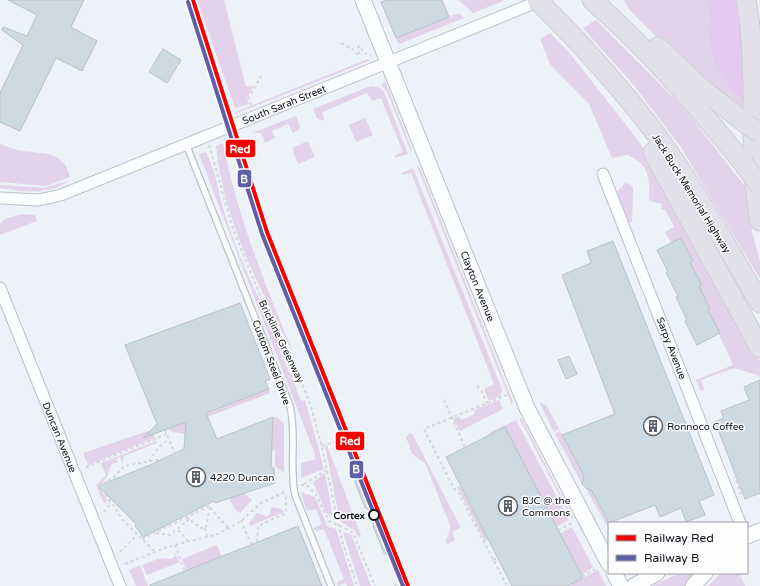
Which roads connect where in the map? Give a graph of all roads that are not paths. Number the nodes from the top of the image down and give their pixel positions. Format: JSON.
{"nodes":[{"id":1,"x":363,"y":0,"type":"edge"},
{"id":2,"x":537,"y":0,"type":"edge"},
{"id":3,"x":543,"y":0,"type":"edge"},
{"id":4,"x":746,"y":0,"type":"edge"},
{"id":5,"x":605,"y":12,"type":"edge"},
{"id":6,"x":388,"y":63,"type":"junction"},
{"id":7,"x":609,"y":76,"type":"junction"},
{"id":8,"x":752,"y":128,"type":"edge"},
{"id":9,"x":186,"y":144,"type":"junction"},
{"id":10,"x":603,"y":174,"type":"dead end"},
{"id":11,"x":760,"y":186,"type":"edge"},
{"id":12,"x":6,"y":199,"type":"edge"},
{"id":13,"x":0,"y":207,"type":"edge"},
{"id":14,"x":760,"y":221,"type":"edge"},
{"id":15,"x":0,"y":288,"type":"edge"},
{"id":16,"x":760,"y":303,"type":"edge"},
{"id":17,"x":760,"y":348,"type":"edge"},
{"id":18,"x":740,"y":522,"type":"edge"},
{"id":19,"x":760,"y":531,"type":"edge"},
{"id":20,"x":748,"y":536,"type":"edge"},
{"id":21,"x":602,"y":567,"type":"edge"},
{"id":22,"x":615,"y":574,"type":"edge"},
{"id":23,"x":655,"y":574,"type":"edge"},
{"id":24,"x":704,"y":574,"type":"edge"},
{"id":25,"x":120,"y":586,"type":"edge"},
{"id":26,"x":331,"y":586,"type":"edge"},
{"id":27,"x":621,"y":586,"type":"edge"},
{"id":28,"x":634,"y":586,"type":"edge"},
{"id":29,"x":693,"y":586,"type":"edge"}],
"edges":[{"from":1,"to":6,"type":"street","name":"Clayton Avenue"},
{"from":2,"to":7,"type":"highway","name":"Jack Buck Memorial Highway","bridge":true},
{"from":3,"to":6,"type":"street","name":"South Sarah Street"},
{"from":4,"to":14,"type":"highway"},
{"from":5,"to":8,"type":"highway"},
{"from":5,"to":11,"type":"highway","bridge":true},
{"from":6,"to":9,"type":"street","name":"South Sarah Street"},
{"from":6,"to":21,"type":"street","name":"Clayton Avenue"},
{"from":7,"to":16,"type":"highway","name":"Jack Buck Memorial Highway"},
{"from":7,"to":17,"type":"highway"},
{"from":9,"to":12,"type":"street","name":"South Sarah Street"},
{"from":9,"to":26,"type":"lane","name":"Custom Steel Drive"},
{"from":10,"to":18,"type":"street","name":"Sarpy Avenue"},
{"from":12,"to":13,"type":"street"},
{"from":15,"to":25,"type":"street","name":"Duncan Avenue"},
{"from":19,"to":20,"type":"street"},
{"from":22,"to":27,"type":"street"},
{"from":23,"to":28,"type":"street"},
{"from":24,"to":29,"type":"street"}]}
